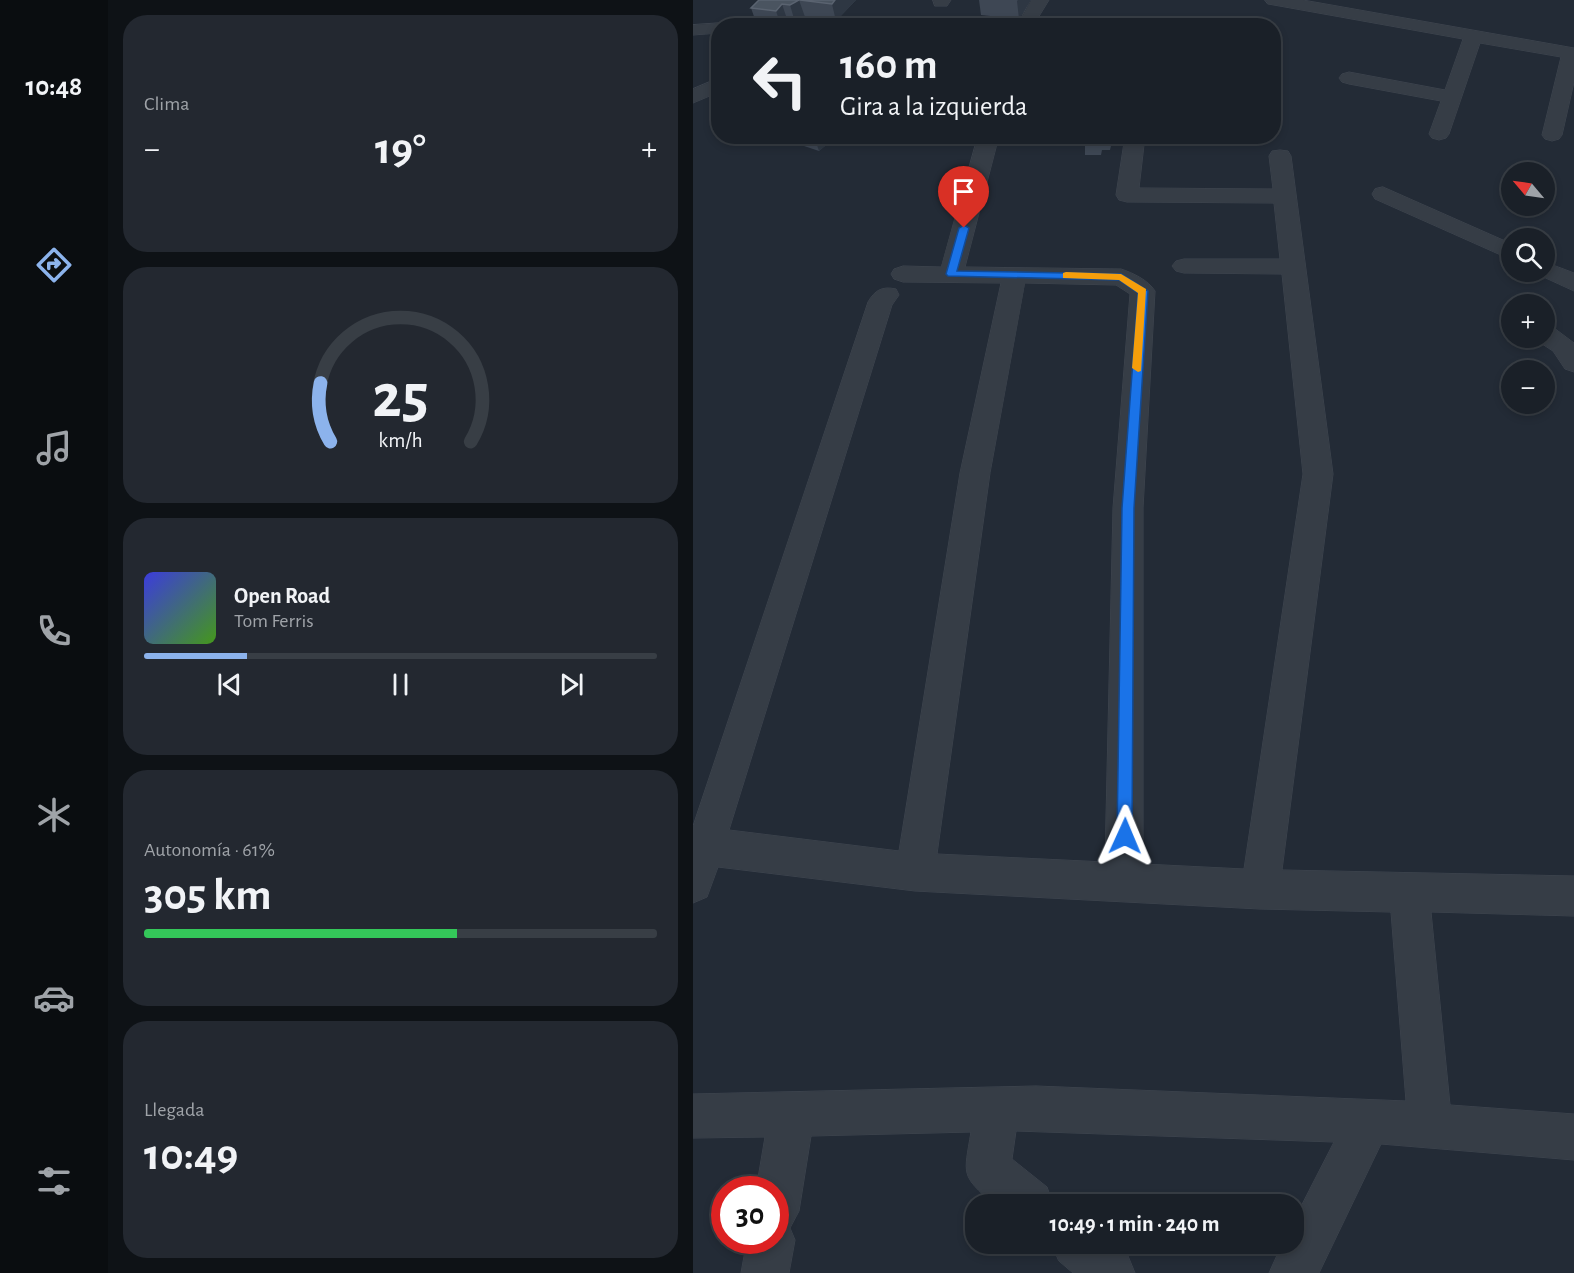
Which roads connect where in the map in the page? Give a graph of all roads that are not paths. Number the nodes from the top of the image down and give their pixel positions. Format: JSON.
{"nodes":[{"id":1,"x":1040,"y":0,"type":"edge"},
{"id":2,"x":1274,"y":0,"type":"edge"},
{"id":3,"x":1029,"y":18,"type":"edge"},
{"id":4,"x":711,"y":29,"type":"edge"},
{"id":5,"x":693,"y":30,"type":"edge"},
{"id":6,"x":1473,"y":37,"type":"junction"},
{"id":7,"x":1572,"y":54,"type":"edge"},
{"id":8,"x":1349,"y":78,"type":"dead end"},
{"id":9,"x":711,"y":88,"type":"edge"},
{"id":10,"x":693,"y":96,"type":"edge"},
{"id":11,"x":1453,"y":98,"type":"junction"},
{"id":12,"x":711,"y":102,"type":"edge"},
{"id":13,"x":1439,"y":134,"type":"dead end"},
{"id":14,"x":1552,"y":135,"type":"dead end"},
{"id":15,"x":987,"y":144,"type":"edge"},
{"id":16,"x":1134,"y":144,"type":"edge"},
{"id":17,"x":1280,"y":156,"type":"dead end"},
{"id":18,"x":1383,"y":194,"type":"dead end"},
{"id":19,"x":1285,"y":196,"type":"junction"},
{"id":20,"x":1501,"y":248,"type":"edge"},
{"id":21,"x":1183,"y":266,"type":"dead end"},
{"id":22,"x":1293,"y":267,"type":"junction"},
{"id":23,"x":1555,"y":273,"type":"edge"},
{"id":24,"x":951,"y":274,"type":"junction"},
{"id":25,"x":1015,"y":274,"type":"junction"},
{"id":26,"x":1574,"y":282,"type":"edge"},
{"id":27,"x":1555,"y":340,"type":"edge"},
{"id":28,"x":1574,"y":363,"type":"edge"},
{"id":29,"x":699,"y":845,"type":"edge"},
{"id":30,"x":915,"y":872,"type":"junction"},
{"id":31,"x":693,"y":883,"type":"edge"},
{"id":32,"x":1124,"y":883,"type":"junction"},
{"id":33,"x":1260,"y":890,"type":"junction"},
{"id":34,"x":1409,"y":893,"type":"junction"},
{"id":35,"x":1574,"y":896,"type":"edge"},
{"id":36,"x":997,"y":1108,"type":"junction"},
{"id":37,"x":792,"y":1114,"type":"junction"},
{"id":38,"x":693,"y":1116,"type":"edge"},
{"id":39,"x":1369,"y":1121,"type":"junction"},
{"id":40,"x":1430,"y":1125,"type":"junction"},
{"id":41,"x":1574,"y":1137,"type":"edge"},
{"id":42,"x":781,"y":1176,"type":"edge"},
{"id":43,"x":1018,"y":1194,"type":"edge"},
{"id":44,"x":768,"y":1254,"type":"edge"},
{"id":45,"x":1088,"y":1254,"type":"edge"},
{"id":46,"x":765,"y":1273,"type":"edge"},
{"id":47,"x":1111,"y":1273,"type":"edge"},
{"id":48,"x":1293,"y":1273,"type":"edge"}],
"edges":[{"from":1,"to":3,"type":"street"},
{"from":2,"to":6,"type":"street"},
{"from":4,"to":5,"type":"street"},
{"from":6,"to":7,"type":"street"},
{"from":6,"to":11,"type":"street"},
{"from":7,"to":14,"type":"street"},
{"from":8,"to":11,"type":"street"},
{"from":9,"to":10,"type":"street"},
{"from":10,"to":12,"type":"street"},
{"from":11,"to":13,"type":"street"},
{"from":15,"to":24,"type":"street"},
{"from":16,"to":19,"type":"street"},
{"from":17,"to":19,"type":"street"},
{"from":18,"to":20,"type":"street"},
{"from":19,"to":22,"type":"street"},
{"from":21,"to":22,"type":"street"},
{"from":22,"to":33,"type":"street"},
{"from":23,"to":26,"type":"street"},
{"from":24,"to":25,"type":"street"},
{"from":24,"to":29,"type":"street"},
{"from":25,"to":30,"type":"street"},
{"from":25,"to":32,"type":"street"},
{"from":27,"to":28,"type":"street"},
{"from":29,"to":30,"type":"street"},
{"from":29,"to":31,"type":"street"},
{"from":30,"to":32,"type":"street"},
{"from":32,"to":33,"type":"street"},
{"from":33,"to":34,"type":"street"},
{"from":34,"to":35,"type":"street"},
{"from":34,"to":40,"type":"street"},
{"from":36,"to":37,"type":"street"},
{"from":36,"to":39,"type":"street"},
{"from":36,"to":43,"type":"street"},
{"from":37,"to":38,"type":"street"},
{"from":37,"to":42,"type":"street"},
{"from":39,"to":40,"type":"street"},
{"from":39,"to":48,"type":"street"},
{"from":40,"to":41,"type":"street"},
{"from":44,"to":46,"type":"street"},
{"from":45,"to":47,"type":"street"}]}
